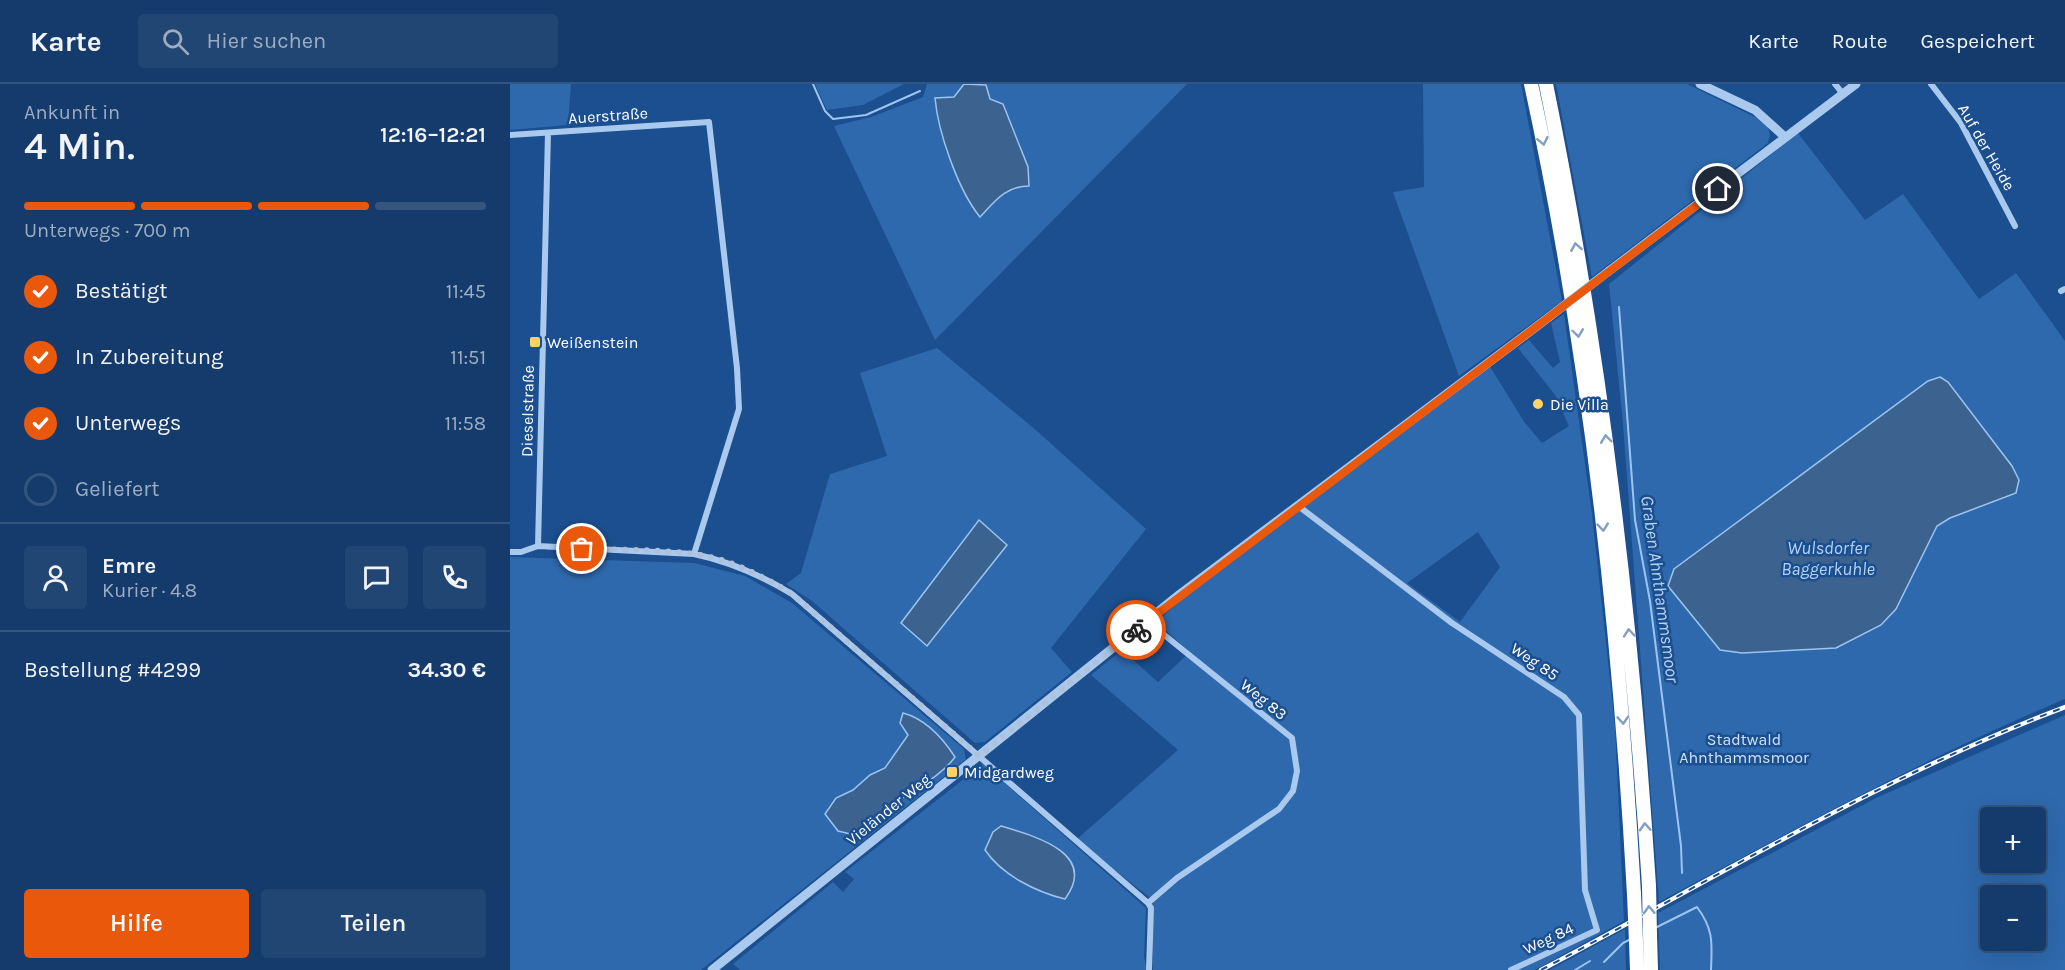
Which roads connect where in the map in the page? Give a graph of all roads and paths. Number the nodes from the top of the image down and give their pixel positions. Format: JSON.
{"nodes":[{"id":1,"x":1531,"y":84,"type":"edge"},
{"id":2,"x":1546,"y":84,"type":"edge"},
{"id":3,"x":1700,"y":84,"type":"edge"},
{"id":4,"x":1834,"y":84,"type":"edge"},
{"id":5,"x":1856,"y":84,"type":"edge"},
{"id":6,"x":1931,"y":84,"type":"edge"},
{"id":7,"x":1843,"y":94,"type":"junction"},
{"id":8,"x":548,"y":133,"type":"junction"},
{"id":9,"x":510,"y":135,"type":"edge"},
{"id":10,"x":1785,"y":137,"type":"junction"},
{"id":11,"x":2015,"y":226,"type":"dead end"},
{"id":12,"x":1297,"y":505,"type":"junction"},
{"id":13,"x":538,"y":546,"type":"junction"},
{"id":14,"x":510,"y":552,"type":"edge"},
{"id":15,"x":694,"y":554,"type":"junction"},
{"id":16,"x":1147,"y":621,"type":"junction"},
{"id":17,"x":979,"y":756,"type":"junction"},
{"id":18,"x":1148,"y":903,"type":"junction"},
{"id":19,"x":1597,"y":930,"type":"joint"},
{"id":20,"x":712,"y":970,"type":"edge"},
{"id":21,"x":1149,"y":970,"type":"edge"},
{"id":22,"x":1511,"y":970,"type":"edge"},
{"id":23,"x":1637,"y":970,"type":"edge"},
{"id":24,"x":1651,"y":970,"type":"edge"}],
"edges":[{"from":1,"to":23,"type":"highway","one_way":true,"bridge":true},
{"from":24,"to":2,"type":"highway","one_way":true,"bridge":true},
{"from":3,"to":10,"type":"street"},
{"from":4,"to":7,"type":"street"},
{"from":5,"to":7,"type":"street","name":"Vieländer Weg"},
{"from":6,"to":11,"type":"street","name":"Auf der Heide"},
{"from":7,"to":10,"type":"street","name":"Vieländer Weg"},
{"from":8,"to":9,"type":"street","name":"Auerstraße"},
{"from":8,"to":13,"type":"street","name":"Dieselstraße"},
{"from":8,"to":15,"type":"street","name":"Auerstraße"},
{"from":10,"to":12,"type":"street","name":"Vieländer Weg","bridge":true},
{"from":12,"to":16,"type":"street","name":"Vieländer Weg"},
{"from":12,"to":19,"type":"street","name":"Weg 85"},
{"from":13,"to":14,"type":"street"},
{"from":13,"to":15,"type":"street"},
{"from":15,"to":17,"type":"street"},
{"from":16,"to":17,"type":"street","name":"Vieländer Weg"},
{"from":16,"to":18,"type":"street","name":"Weg 83"},
{"from":17,"to":18,"type":"street"},
{"from":17,"to":20,"type":"street","name":"Vieländer Weg"},
{"from":18,"to":21,"type":"street"},
{"from":19,"to":22,"type":"street","name":"Weg 84"}]}
